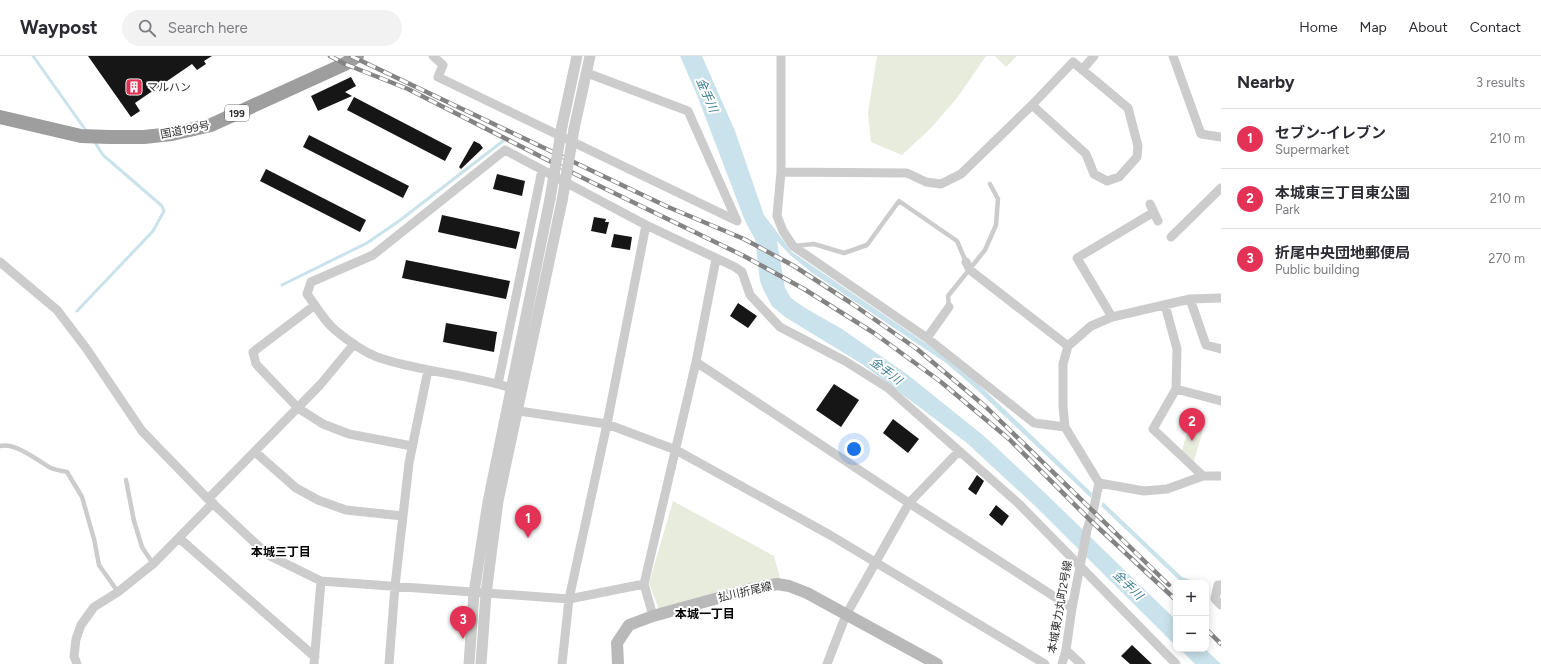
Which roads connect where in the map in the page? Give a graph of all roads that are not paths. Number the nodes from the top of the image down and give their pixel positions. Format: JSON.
{"nodes":[{"id":1,"x":357,"y":56,"type":"edge"},
{"id":2,"x":433,"y":56,"type":"edge"},
{"id":3,"x":577,"y":56,"type":"edge"},
{"id":4,"x":590,"y":56,"type":"edge"},
{"id":5,"x":781,"y":56,"type":"edge"},
{"id":6,"x":1094,"y":56,"type":"edge"},
{"id":7,"x":1173,"y":56,"type":"edge"},
{"id":8,"x":1082,"y":70,"type":"junction"},
{"id":9,"x":587,"y":73,"type":"junction"},
{"id":10,"x":1032,"y":104,"type":"junction"},
{"id":11,"x":0,"y":116,"type":"edge"},
{"id":12,"x":1221,"y":137,"type":"edge"},
{"id":13,"x":542,"y":170,"type":"junction"},
{"id":14,"x":781,"y":172,"type":"junction"},
{"id":15,"x":990,"y":184,"type":"dead end"},
{"id":16,"x":1221,"y":188,"type":"edge"},
{"id":17,"x":1158,"y":221,"type":"dead end"},
{"id":18,"x":646,"y":225,"type":"junction"},
{"id":19,"x":1171,"y":237,"type":"dead end"},
{"id":20,"x":793,"y":246,"type":"junction"},
{"id":21,"x":716,"y":259,"type":"junction"},
{"id":22,"x":0,"y":262,"type":"edge"},
{"id":23,"x":968,"y":266,"type":"junction"},
{"id":24,"x":1221,"y":298,"type":"edge"},
{"id":25,"x":1190,"y":299,"type":"junction"},
{"id":26,"x":315,"y":305,"type":"junction"},
{"id":27,"x":1165,"y":305,"type":"junction"},
{"id":28,"x":949,"y":307,"type":"joint"},
{"id":29,"x":1112,"y":317,"type":"junction"},
{"id":30,"x":927,"y":338,"type":"junction"},
{"id":31,"x":354,"y":344,"type":"junction"},
{"id":32,"x":1068,"y":346,"type":"junction"},
{"id":33,"x":1221,"y":349,"type":"edge"},
{"id":34,"x":696,"y":362,"type":"junction"},
{"id":35,"x":428,"y":370,"type":"junction"},
{"id":36,"x":498,"y":384,"type":"junction"},
{"id":37,"x":511,"y":388,"type":"junction"},
{"id":38,"x":1176,"y":390,"type":"junction"},
{"id":39,"x":1221,"y":401,"type":"edge"},
{"id":40,"x":298,"y":408,"type":"junction"},
{"id":41,"x":512,"y":410,"type":"junction"},
{"id":42,"x":607,"y":424,"type":"junction"},
{"id":43,"x":1065,"y":427,"type":"junction"},
{"id":44,"x":0,"y":446,"type":"edge"},
{"id":45,"x":412,"y":446,"type":"junction"},
{"id":46,"x":676,"y":450,"type":"junction"},
{"id":47,"x":959,"y":451,"type":"junction"},
{"id":48,"x":255,"y":452,"type":"junction"},
{"id":49,"x":1203,"y":476,"type":"junction"},
{"id":50,"x":1221,"y":476,"type":"edge"},
{"id":51,"x":126,"y":480,"type":"dead end"},
{"id":52,"x":1099,"y":483,"type":"junction"},
{"id":53,"x":211,"y":501,"type":"junction"},
{"id":54,"x":909,"y":504,"type":"junction"},
{"id":55,"x":403,"y":516,"type":"junction"},
{"id":56,"x":179,"y":538,"type":"junction"},
{"id":57,"x":876,"y":563,"type":"junction"},
{"id":58,"x":154,"y":564,"type":"junction"},
{"id":59,"x":1080,"y":566,"type":"junction"},
{"id":60,"x":322,"y":581,"type":"junction"},
{"id":61,"x":644,"y":584,"type":"junction"},
{"id":62,"x":1221,"y":585,"type":"edge"},
{"id":63,"x":395,"y":586,"type":"junction"},
{"id":64,"x":118,"y":592,"type":"junction"},
{"id":65,"x":474,"y":593,"type":"junction"},
{"id":66,"x":486,"y":594,"type":"junction"},
{"id":67,"x":569,"y":599,"type":"junction"},
{"id":68,"x":1221,"y":605,"type":"edge"},
{"id":69,"x":1072,"y":608,"type":"junction"},
{"id":70,"x":846,"y":615,"type":"junction"},
{"id":71,"x":653,"y":616,"type":"junction"},
{"id":72,"x":1066,"y":650,"type":"junction"},
{"id":73,"x":314,"y":661,"type":"edge"},
{"id":74,"x":77,"y":664,"type":"edge"},
{"id":75,"x":389,"y":664,"type":"edge"},
{"id":76,"x":469,"y":664,"type":"edge"},
{"id":77,"x":481,"y":664,"type":"edge"},
{"id":78,"x":562,"y":664,"type":"edge"},
{"id":79,"x":618,"y":664,"type":"edge"},
{"id":80,"x":827,"y":664,"type":"edge"},
{"id":81,"x":937,"y":664,"type":"edge"},
{"id":82,"x":1045,"y":664,"type":"edge"},
{"id":83,"x":1062,"y":664,"type":"edge"},
{"id":84,"x":1081,"y":664,"type":"edge"},
{"id":85,"x":1176,"y":664,"type":"edge"}],
"edges":[{"from":1,"to":11,"type":"highway","name":"国道199号","number":"199"},
{"from":2,"to":9,"type":"street"},
{"from":3,"to":37,"type":"street","bridge":true},
{"from":4,"to":9,"type":"street"},
{"from":5,"to":14,"type":"street"},
{"from":6,"to":8,"type":"street"},
{"from":7,"to":12,"type":"street"},
{"from":8,"to":10,"type":"street"},
{"from":8,"to":10,"type":"street"},
{"from":9,"to":41,"type":"street","bridge":true},
{"from":10,"to":14,"type":"street"},
{"from":13,"to":18,"type":"street"},
{"from":13,"to":26,"type":"street"},
{"from":13,"to":36,"type":"street"},
{"from":14,"to":20,"type":"street"},
{"from":15,"to":23,"type":"lane"},
{"from":16,"to":19,"type":"street"},
{"from":17,"to":29,"type":"street"},
{"from":18,"to":21,"type":"street"},
{"from":18,"to":42,"type":"street"},
{"from":20,"to":23,"type":"lane"},
{"from":20,"to":30,"type":"street"},
{"from":21,"to":34,"type":"street"},
{"from":21,"to":47,"type":"street"},
{"from":22,"to":53,"type":"street"},
{"from":23,"to":28,"type":"lane"},
{"from":23,"to":32,"type":"street"},
{"from":24,"to":25,"type":"street"},
{"from":25,"to":27,"type":"street"},
{"from":25,"to":33,"type":"street"},
{"from":26,"to":31,"type":"street"},
{"from":26,"to":40,"type":"street"},
{"from":27,"to":29,"type":"street"},
{"from":27,"to":38,"type":"street"},
{"from":28,"to":30,"type":"street"},
{"from":29,"to":32,"type":"street"},
{"from":30,"to":43,"type":"street"},
{"from":31,"to":35,"type":"street"},
{"from":31,"to":40,"type":"street"},
{"from":32,"to":43,"type":"street"},
{"from":34,"to":46,"type":"street"},
{"from":34,"to":54,"type":"street"},
{"from":35,"to":36,"type":"street"},
{"from":35,"to":45,"type":"street"},
{"from":36,"to":37,"type":"street"},
{"from":37,"to":41,"type":"street"},
{"from":38,"to":39,"type":"street"},
{"from":38,"to":49,"type":"street"},
{"from":40,"to":45,"type":"street"},
{"from":40,"to":48,"type":"street"},
{"from":41,"to":42,"type":"street"},
{"from":41,"to":65,"type":"street"},
{"from":41,"to":66,"type":"street"},
{"from":42,"to":46,"type":"street"},
{"from":42,"to":67,"type":"street"},
{"from":43,"to":52,"type":"street"},
{"from":44,"to":64,"type":"lane"},
{"from":45,"to":55,"type":"street"},
{"from":46,"to":57,"type":"street"},
{"from":46,"to":61,"type":"street"},
{"from":47,"to":54,"type":"street"},
{"from":47,"to":59,"type":"street"},
{"from":48,"to":53,"type":"street"},
{"from":48,"to":55,"type":"street"},
{"from":49,"to":50,"type":"street"},
{"from":49,"to":52,"type":"street"},
{"from":51,"to":58,"type":"lane"},
{"from":52,"to":59,"type":"street","name":"本城東力丸町2号線"},
{"from":53,"to":56,"type":"street"},
{"from":53,"to":60,"type":"street"},
{"from":54,"to":57,"type":"street"},
{"from":54,"to":69,"type":"street"},
{"from":55,"to":63,"type":"street"},
{"from":56,"to":58,"type":"street"},
{"from":56,"to":73,"type":"street"},
{"from":57,"to":70,"type":"street"},
{"from":57,"to":82,"type":"street"},
{"from":58,"to":64,"type":"street"},
{"from":59,"to":69,"type":"street","name":"本城東力丸町2号線"},
{"from":59,"to":85,"type":"street"},
{"from":60,"to":63,"type":"street"},
{"from":60,"to":73,"type":"street"},
{"from":61,"to":67,"type":"street"},
{"from":61,"to":71,"type":"street"},
{"from":62,"to":68,"type":"street"},
{"from":63,"to":65,"type":"street"},
{"from":63,"to":75,"type":"street"},
{"from":64,"to":74,"type":"street"},
{"from":65,"to":66,"type":"street"},
{"from":65,"to":76,"type":"street"},
{"from":66,"to":67,"type":"street"},
{"from":66,"to":77,"type":"street"},
{"from":67,"to":78,"type":"street"},
{"from":69,"to":72,"type":"street","name":"本城東力丸町2号線"},
{"from":70,"to":71,"type":"main road","name":"払川折尾線"},
{"from":70,"to":80,"type":"street"},
{"from":70,"to":81,"type":"main road","name":"払川折尾線"},
{"from":71,"to":79,"type":"main road","name":"払川折尾線"},
{"from":72,"to":83,"type":"street","name":"本城東力丸町2号線"},
{"from":72,"to":84,"type":"street"}]}
